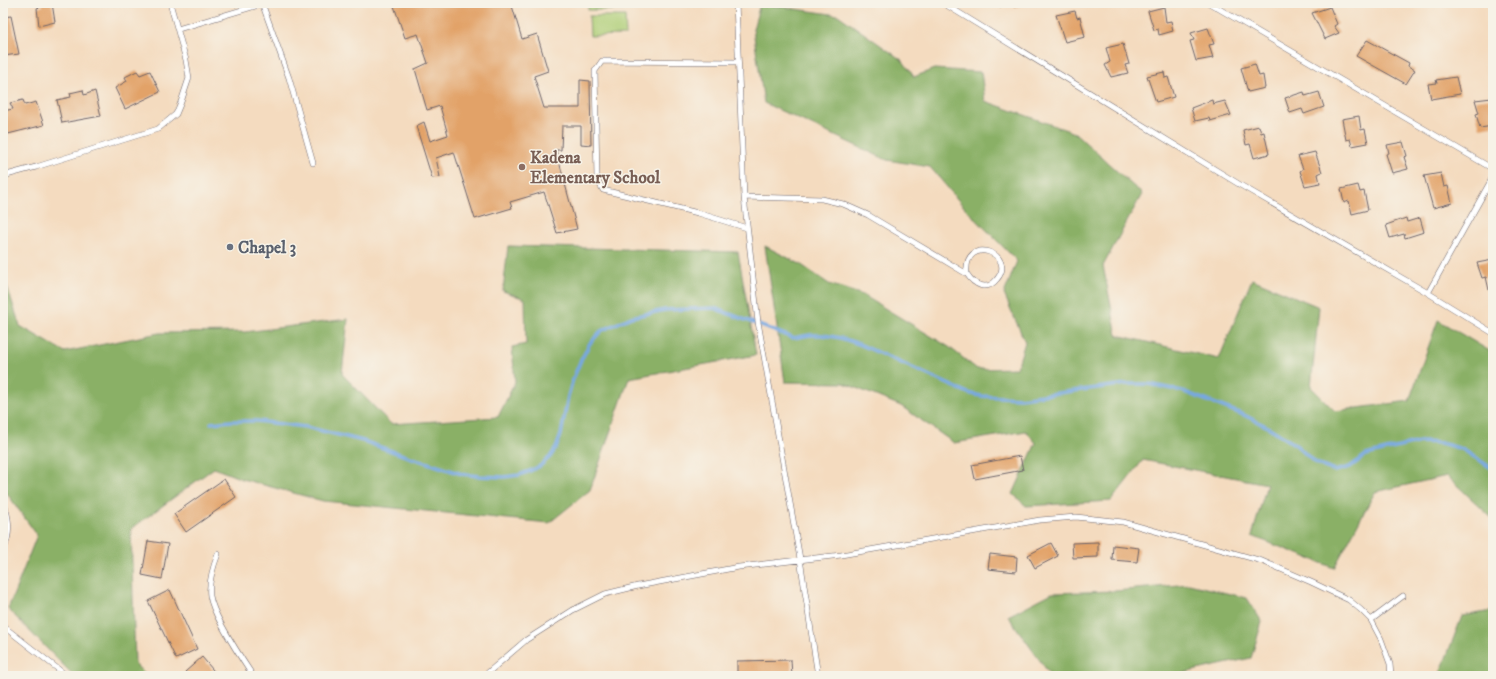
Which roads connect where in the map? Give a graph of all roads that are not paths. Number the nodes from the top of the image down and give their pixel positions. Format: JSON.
{"nodes":[{"id":1,"x":170,"y":3,"type":"edge"},
{"id":2,"x":736,"y":3,"type":"edge"},
{"id":3,"x":943,"y":3,"type":"edge"},
{"id":4,"x":1209,"y":3,"type":"edge"},
{"id":5,"x":262,"y":4,"type":"edge"},
{"id":6,"x":178,"y":29,"type":"junction"},
{"id":7,"x":738,"y":62,"type":"junction"},
{"id":8,"x":313,"y":163,"type":"dead end"},
{"id":9,"x":1493,"y":169,"type":"edge"},
{"id":10,"x":3,"y":176,"type":"edge"},
{"id":11,"x":1493,"y":176,"type":"edge"},
{"id":12,"x":744,"y":197,"type":"junction"},
{"id":13,"x":747,"y":228,"type":"junction"},
{"id":14,"x":967,"y":274,"type":"junction"},
{"id":15,"x":1428,"y":293,"type":"junction"},
{"id":16,"x":1493,"y":333,"type":"edge"},
{"id":17,"x":3,"y":502,"type":"edge"},
{"id":18,"x":3,"y":551,"type":"edge"},
{"id":19,"x":218,"y":554,"type":"dead end"},
{"id":20,"x":800,"y":559,"type":"junction"},
{"id":21,"x":1403,"y":596,"type":"dead end"},
{"id":22,"x":1371,"y":620,"type":"junction"},
{"id":23,"x":3,"y":626,"type":"edge"},
{"id":24,"x":67,"y":676,"type":"edge"},
{"id":25,"x":253,"y":676,"type":"edge"},
{"id":26,"x":484,"y":676,"type":"edge"},
{"id":27,"x":818,"y":676,"type":"edge"},
{"id":28,"x":1391,"y":676,"type":"edge"}],
"edges":[{"from":1,"to":6,"type":"lane"},
{"from":2,"to":7,"type":"lane"},
{"from":3,"to":15,"type":"lane"},
{"from":4,"to":9,"type":"lane"},
{"from":5,"to":6,"type":"lane"},
{"from":5,"to":8,"type":"lane"},
{"from":6,"to":10,"type":"lane"},
{"from":7,"to":12,"type":"lane"},
{"from":7,"to":13,"type":"lane"},
{"from":11,"to":15,"type":"lane"},
{"from":12,"to":13,"type":"lane"},
{"from":12,"to":14,"type":"lane"},
{"from":13,"to":20,"type":"lane"},
{"from":14,"to":14,"type":"lane"},
{"from":15,"to":16,"type":"lane"},
{"from":17,"to":18,"type":"lane"},
{"from":19,"to":25,"type":"lane"},
{"from":20,"to":22,"type":"lane"},
{"from":20,"to":26,"type":"lane"},
{"from":20,"to":27,"type":"lane"},
{"from":21,"to":22,"type":"lane"},
{"from":22,"to":28,"type":"lane"},
{"from":23,"to":24,"type":"lane"}]}
